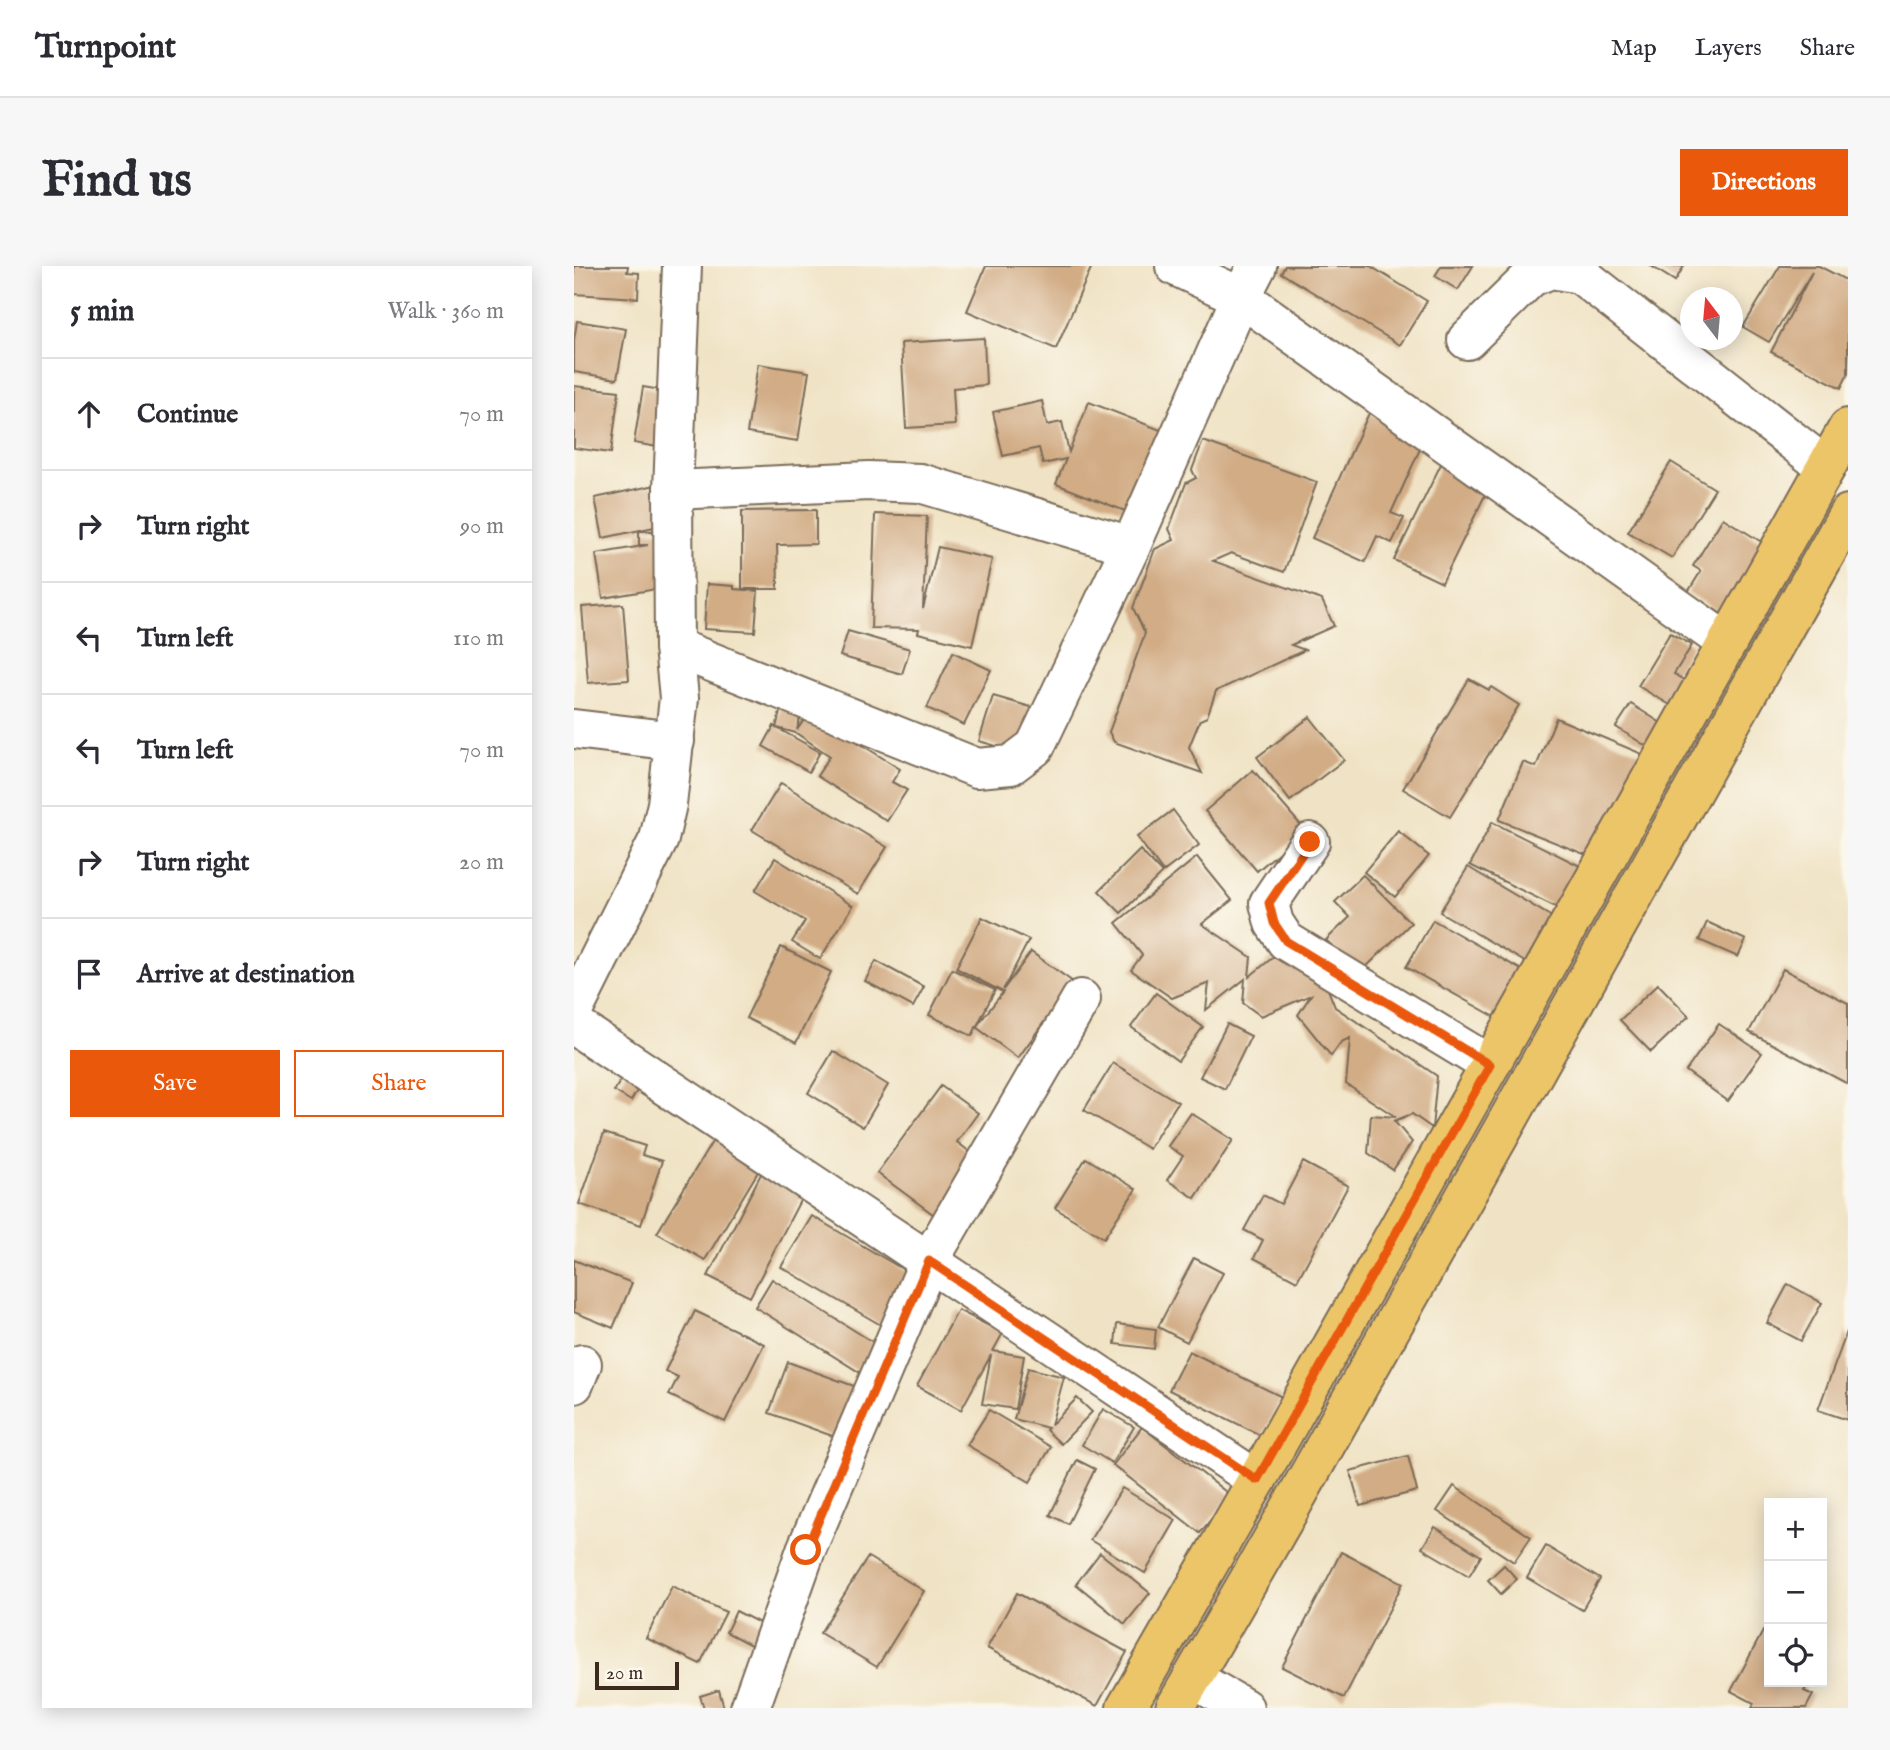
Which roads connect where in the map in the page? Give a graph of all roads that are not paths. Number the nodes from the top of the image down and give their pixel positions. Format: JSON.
{"nodes":[{"id":1,"x":682,"y":266,"type":"edge"},
{"id":2,"x":1175,"y":266,"type":"edge"},
{"id":3,"x":1249,"y":281,"type":"edge"},
{"id":4,"x":1467,"y":340,"type":"dead end"},
{"id":5,"x":1848,"y":428,"type":"edge"},
{"id":6,"x":1826,"y":467,"type":"junction"},
{"id":7,"x":673,"y":490,"type":"junction"},
{"id":8,"x":1848,"y":514,"type":"edge"},
{"id":9,"x":1131,"y":546,"type":"junction"},
{"id":10,"x":1727,"y":643,"type":"junction"},
{"id":11,"x":674,"y":647,"type":"junction"},
{"id":12,"x":574,"y":729,"type":"edge"},
{"id":13,"x":675,"y":741,"type":"junction"},
{"id":14,"x":1310,"y":842,"type":"dead end"},
{"id":15,"x":1081,"y":999,"type":"dead end"},
{"id":16,"x":574,"y":1009,"type":"edge"},
{"id":17,"x":574,"y":1025,"type":"edge"},
{"id":18,"x":1490,"y":1065,"type":"junction"},
{"id":19,"x":929,"y":1261,"type":"junction"},
{"id":20,"x":1257,"y":1480,"type":"junction"},
{"id":21,"x":1183,"y":1693,"type":"edge"},
{"id":22,"x":750,"y":1708,"type":"edge"},
{"id":23,"x":1126,"y":1708,"type":"edge"},
{"id":24,"x":1244,"y":1708,"type":"edge"}],
"edges":[{"from":1,"to":7,"type":"street"},
{"from":2,"to":3,"type":"street"},
{"from":3,"to":9,"type":"street"},
{"from":3,"to":10,"type":"street"},
{"from":4,"to":6,"type":"street"},
{"from":5,"to":6,"type":"main road"},
{"from":6,"to":10,"type":"main road"},
{"from":7,"to":9,"type":"street"},
{"from":7,"to":11,"type":"street"},
{"from":8,"to":21,"type":"main road"},
{"from":9,"to":11,"type":"street"},
{"from":10,"to":18,"type":"main road"},
{"from":11,"to":13,"type":"street"},
{"from":12,"to":13,"type":"street"},
{"from":13,"to":16,"type":"street"},
{"from":14,"to":18,"type":"street"},
{"from":15,"to":19,"type":"street"},
{"from":17,"to":19,"type":"street"},
{"from":18,"to":20,"type":"main road"},
{"from":19,"to":20,"type":"street"},
{"from":19,"to":22,"type":"street"},
{"from":20,"to":23,"type":"main road"},
{"from":21,"to":24,"type":"street"}]}
